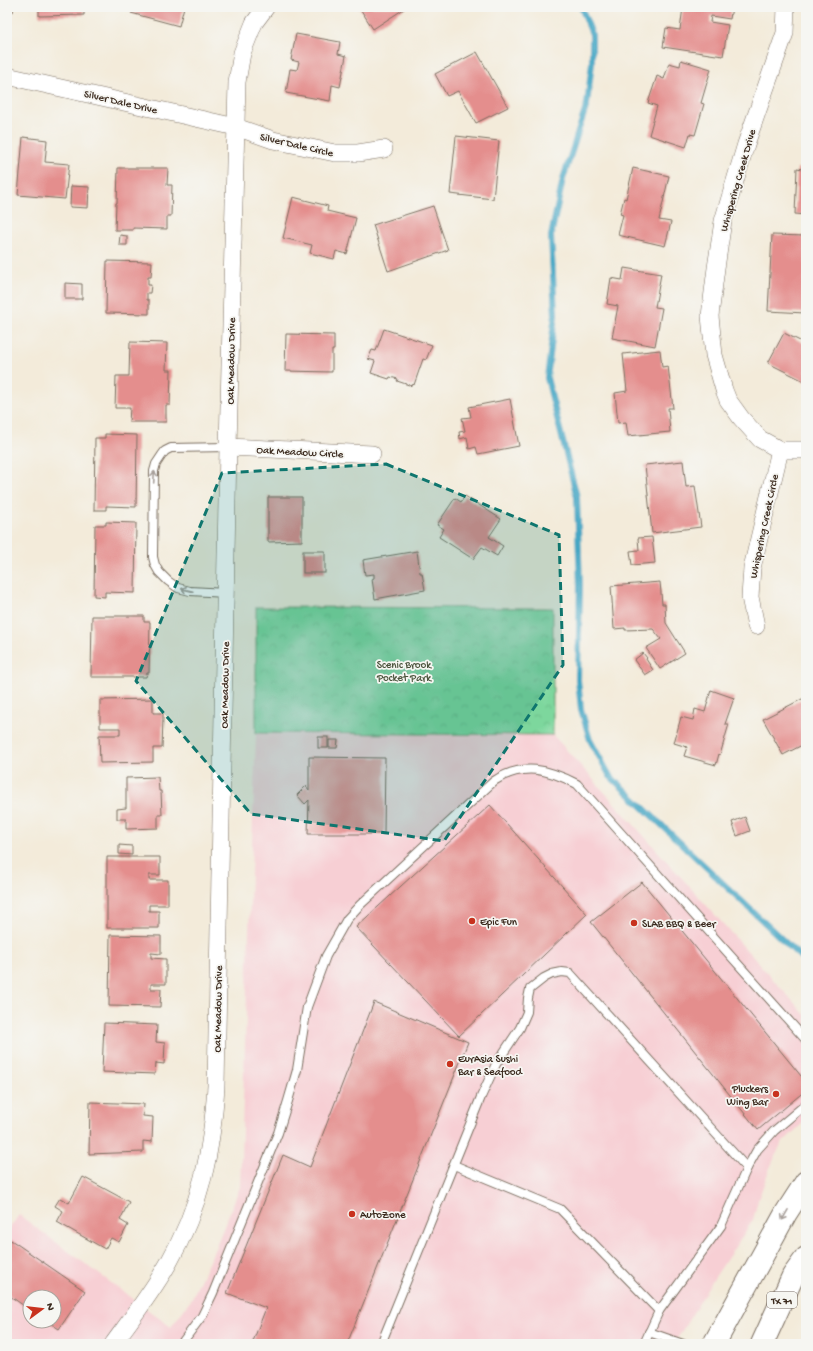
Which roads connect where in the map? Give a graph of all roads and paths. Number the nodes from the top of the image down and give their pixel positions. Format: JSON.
{"nodes":[{"id":1,"x":266,"y":7,"type":"edge"},
{"id":2,"x":786,"y":7,"type":"edge"},
{"id":3,"x":7,"y":76,"type":"edge"},
{"id":4,"x":236,"y":127,"type":"junction"},
{"id":5,"x":384,"y":149,"type":"dead end"},
{"id":6,"x":228,"y":448,"type":"junction"},
{"id":7,"x":780,"y":450,"type":"junction"},
{"id":8,"x":806,"y":450,"type":"edge"},
{"id":9,"x":372,"y":454,"type":"dead end"},
{"id":10,"x":226,"y":594,"type":"junction"},
{"id":11,"x":756,"y":626,"type":"dead end"},
{"id":12,"x":806,"y":1040,"type":"edge"},
{"id":13,"x":806,"y":1104,"type":"edge"},
{"id":14,"x":454,"y":1165,"type":"junction"},
{"id":15,"x":747,"y":1168,"type":"junction"},
{"id":16,"x":806,"y":1182,"type":"edge"},
{"id":17,"x":806,"y":1258,"type":"edge"},
{"id":18,"x":659,"y":1311,"type":"junction"},
{"id":19,"x":649,"y":1332,"type":"junction"},
{"id":20,"x":113,"y":1344,"type":"edge"},
{"id":21,"x":181,"y":1344,"type":"edge"},
{"id":22,"x":381,"y":1344,"type":"edge"},
{"id":23,"x":644,"y":1344,"type":"edge"},
{"id":24,"x":683,"y":1344,"type":"edge"},
{"id":25,"x":714,"y":1344,"type":"edge"},
{"id":26,"x":762,"y":1344,"type":"edge"}],
"edges":[{"from":1,"to":4,"type":"street","name":"Oak Meadow Drive"},
{"from":2,"to":7,"type":"street","name":"Whispering Creek Drive"},
{"from":3,"to":4,"type":"street","name":"Silver Dale Drive"},
{"from":4,"to":5,"type":"street","name":"Silver Dale Circle"},
{"from":4,"to":6,"type":"street","name":"Oak Meadow Drive"},
{"from":6,"to":9,"type":"street","name":"Oak Meadow Circle"},
{"from":6,"to":10,"type":"street","name":"Oak Meadow Drive"},
{"from":10,"to":6,"type":"lane","one_way":true},
{"from":7,"to":8,"type":"street","name":"Whispering Creek Drive"},
{"from":7,"to":11,"type":"street","name":"Whispering Creek Circle"},
{"from":10,"to":20,"type":"street","name":"Oak Meadow Drive"},
{"from":12,"to":21,"type":"lane"},
{"from":13,"to":15,"type":"lane"},
{"from":14,"to":15,"type":"lane"},
{"from":14,"to":18,"type":"lane"},
{"from":14,"to":22,"type":"lane"},
{"from":15,"to":18,"type":"lane"},
{"from":16,"to":25,"type":"main road","one_way":true},
{"from":17,"to":26,"type":"main road","number":"TX 71"},
{"from":18,"to":19,"type":"lane"},
{"from":19,"to":23,"type":"lane"},
{"from":19,"to":24,"type":"lane"}]}
